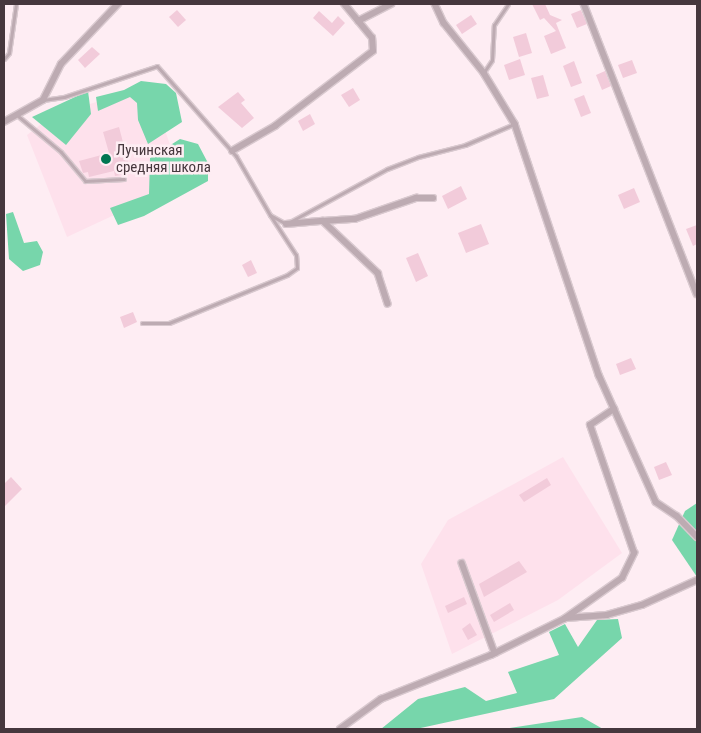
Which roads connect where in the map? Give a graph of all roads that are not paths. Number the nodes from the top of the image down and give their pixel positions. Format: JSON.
{"nodes":[{"id":1,"x":16,"y":4,"type":"edge"},
{"id":2,"x":118,"y":4,"type":"edge"},
{"id":3,"x":344,"y":4,"type":"edge"},
{"id":4,"x":391,"y":4,"type":"edge"},
{"id":5,"x":435,"y":4,"type":"edge"},
{"id":6,"x":508,"y":4,"type":"edge"},
{"id":7,"x":584,"y":4,"type":"edge"},
{"id":8,"x":358,"y":21,"type":"junction"},
{"id":9,"x":4,"y":59,"type":"edge"},
{"id":10,"x":484,"y":73,"type":"junction"},
{"id":11,"x":43,"y":100,"type":"junction"},
{"id":12,"x":18,"y":116,"type":"junction"},
{"id":13,"x":4,"y":122,"type":"edge"},
{"id":14,"x":515,"y":124,"type":"junction"},
{"id":15,"x":232,"y":150,"type":"junction"},
{"id":16,"x":124,"y":179,"type":"dead end"},
{"id":17,"x":433,"y":198,"type":"dead end"},
{"id":18,"x":270,"y":215,"type":"junction"},
{"id":19,"x":323,"y":221,"type":"junction"},
{"id":20,"x":286,"y":224,"type":"junction"},
{"id":21,"x":697,"y":294,"type":"edge"},
{"id":22,"x":388,"y":303,"type":"dead end"},
{"id":23,"x":142,"y":323,"type":"dead end"},
{"id":24,"x":614,"y":409,"type":"junction"},
{"id":25,"x":697,"y":537,"type":"edge"},
{"id":26,"x":462,"y":563,"type":"dead end"},
{"id":27,"x":697,"y":580,"type":"edge"},
{"id":28,"x":564,"y":618,"type":"junction"},
{"id":29,"x":495,"y":653,"type":"junction"},
{"id":30,"x":340,"y":729,"type":"edge"}],
"edges":[{"from":1,"to":9,"type":"lane"},
{"from":2,"to":11,"type":"street"},
{"from":3,"to":8,"type":"street"},
{"from":4,"to":8,"type":"street"},
{"from":5,"to":10,"type":"street"},
{"from":6,"to":10,"type":"lane"},
{"from":7,"to":21,"type":"street"},
{"from":8,"to":15,"type":"street"},
{"from":10,"to":14,"type":"street"},
{"from":11,"to":12,"type":"street"},
{"from":11,"to":15,"type":"lane"},
{"from":12,"to":13,"type":"street"},
{"from":12,"to":16,"type":"lane"},
{"from":14,"to":20,"type":"lane"},
{"from":14,"to":24,"type":"street"},
{"from":15,"to":18,"type":"lane"},
{"from":17,"to":19,"type":"street"},
{"from":18,"to":20,"type":"lane"},
{"from":18,"to":23,"type":"lane"},
{"from":19,"to":20,"type":"street"},
{"from":19,"to":22,"type":"street"},
{"from":24,"to":25,"type":"street"},
{"from":24,"to":28,"type":"street"},
{"from":26,"to":29,"type":"street"},
{"from":27,"to":28,"type":"street"},
{"from":28,"to":29,"type":"street"},
{"from":29,"to":30,"type":"street"}]}
